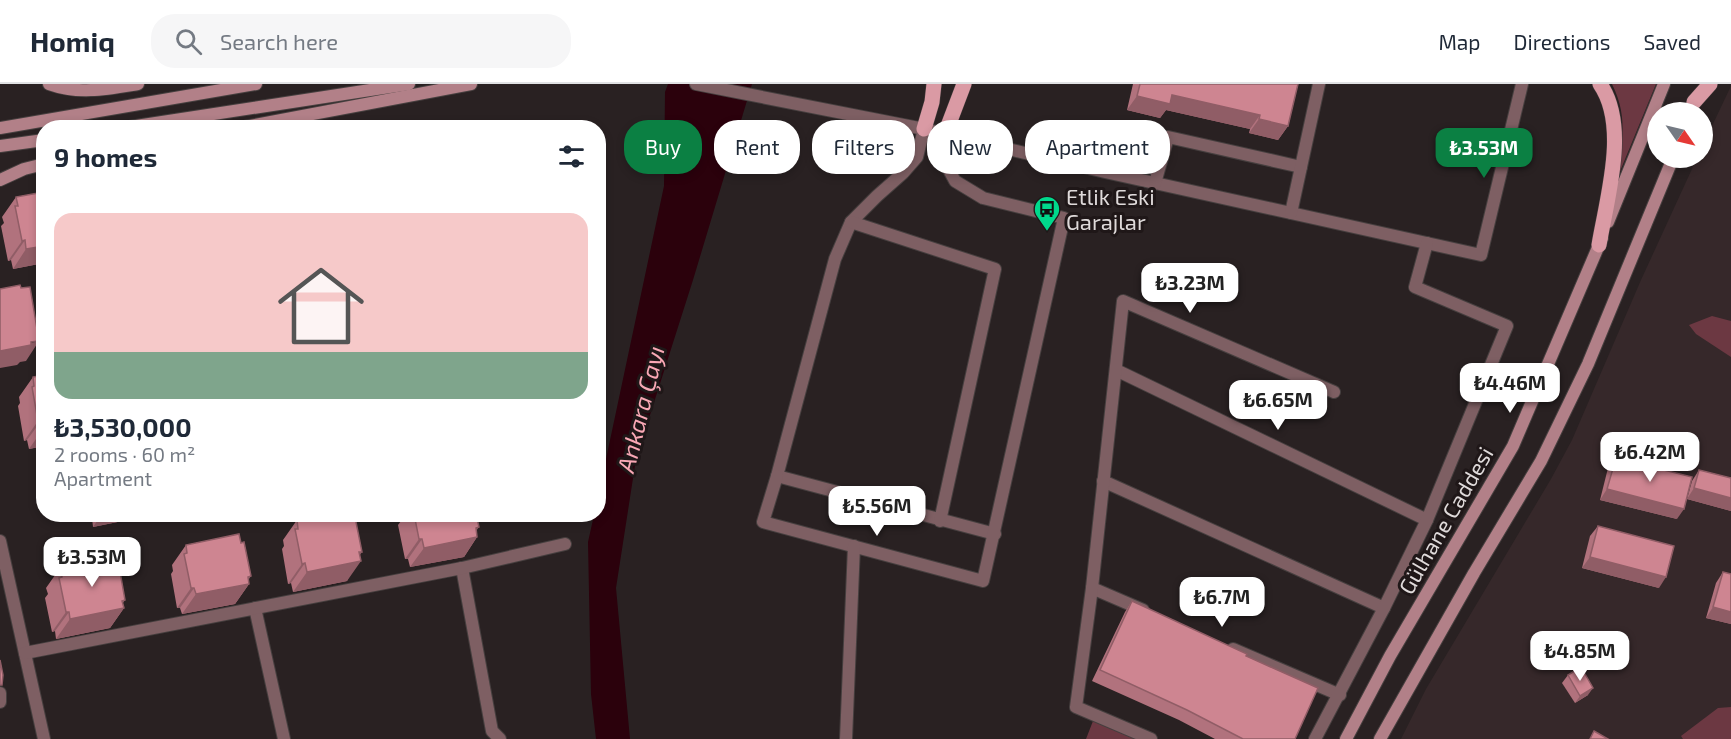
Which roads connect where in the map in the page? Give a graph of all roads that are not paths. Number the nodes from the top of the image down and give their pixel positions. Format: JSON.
{"nodes":[{"id":1,"x":49,"y":84,"type":"edge"},
{"id":2,"x":138,"y":84,"type":"edge"},
{"id":3,"x":256,"y":84,"type":"edge"},
{"id":4,"x":409,"y":84,"type":"edge"},
{"id":5,"x":471,"y":84,"type":"edge"},
{"id":6,"x":696,"y":84,"type":"edge"},
{"id":7,"x":934,"y":84,"type":"edge"},
{"id":8,"x":964,"y":84,"type":"edge"},
{"id":9,"x":1319,"y":84,"type":"edge"},
{"id":10,"x":1522,"y":84,"type":"edge"},
{"id":11,"x":1599,"y":84,"type":"edge"},
{"id":12,"x":1664,"y":84,"type":"edge"},
{"id":13,"x":1702,"y":84,"type":"edge"},
{"id":14,"x":1710,"y":84,"type":"edge"},
{"id":15,"x":1694,"y":102,"type":"edge"},
{"id":16,"x":1696,"y":102,"type":"edge"},
{"id":17,"x":47,"y":120,"type":"edge"},
{"id":18,"x":175,"y":120,"type":"edge"},
{"id":19,"x":281,"y":120,"type":"edge"},
{"id":20,"x":950,"y":120,"type":"edge"},
{"id":21,"x":36,"y":122,"type":"edge"},
{"id":22,"x":0,"y":128,"type":"edge"},
{"id":23,"x":924,"y":129,"type":"junction"},
{"id":24,"x":927,"y":130,"type":"edge"},
{"id":25,"x":36,"y":141,"type":"edge"},
{"id":26,"x":0,"y":146,"type":"edge"},
{"id":27,"x":1013,"y":150,"type":"edge"},
{"id":28,"x":36,"y":166,"type":"edge"},
{"id":29,"x":1301,"y":167,"type":"junction"},
{"id":30,"x":1669,"y":168,"type":"edge"},
{"id":31,"x":951,"y":174,"type":"edge"},
{"id":32,"x":0,"y":180,"type":"edge"},
{"id":33,"x":1155,"y":183,"type":"junction"},
{"id":34,"x":1292,"y":213,"type":"junction"},
{"id":35,"x":851,"y":222,"type":"junction"},
{"id":36,"x":1427,"y":243,"type":"junction"},
{"id":37,"x":1599,"y":245,"type":"junction"},
{"id":38,"x":1116,"y":370,"type":"junction"},
{"id":39,"x":1334,"y":392,"type":"dead end"},
{"id":40,"x":777,"y":476,"type":"junction"},
{"id":41,"x":1103,"y":481,"type":"junction"},
{"id":42,"x":940,"y":520,"type":"junction"},
{"id":43,"x":1427,"y":520,"type":"junction"},
{"id":44,"x":995,"y":534,"type":"junction"},
{"id":45,"x":0,"y":541,"type":"edge"},
{"id":46,"x":565,"y":544,"type":"dead end"},
{"id":47,"x":854,"y":546,"type":"junction"},
{"id":48,"x":462,"y":568,"type":"junction"},
{"id":49,"x":1092,"y":588,"type":"junction"},
{"id":50,"x":255,"y":608,"type":"junction"},
{"id":51,"x":1384,"y":608,"type":"junction"},
{"id":52,"x":1156,"y":616,"type":"edge"},
{"id":53,"x":1221,"y":644,"type":"edge"},
{"id":54,"x":25,"y":653,"type":"junction"},
{"id":55,"x":0,"y":693,"type":"edge"},
{"id":56,"x":1340,"y":695,"type":"junction"},
{"id":57,"x":0,"y":702,"type":"edge"},
{"id":58,"x":44,"y":739,"type":"edge"},
{"id":59,"x":284,"y":739,"type":"edge"},
{"id":60,"x":500,"y":739,"type":"edge"},
{"id":61,"x":846,"y":739,"type":"edge"},
{"id":62,"x":1151,"y":739,"type":"edge"},
{"id":63,"x":1315,"y":739,"type":"edge"},
{"id":64,"x":1346,"y":739,"type":"edge"},
{"id":65,"x":1380,"y":739,"type":"edge"}],
"edges":[{"from":1,"to":2,"type":"main road"},
{"from":3,"to":17,"type":"main road"},
{"from":4,"to":18,"type":"main road"},
{"from":5,"to":19,"type":"main road"},
{"from":6,"to":23,"type":"street"},
{"from":7,"to":23,"type":"main road"},
{"from":8,"to":20,"type":"main road"},
{"from":9,"to":29,"type":"street"},
{"from":10,"to":36,"type":"street"},
{"from":11,"to":37,"type":"main road"},
{"from":12,"to":37,"type":"main road","name":"Gülhane Caddesi"},
{"from":13,"to":15,"type":"main road"},
{"from":14,"to":16,"type":"main road"},
{"from":21,"to":22,"type":"main road"},
{"from":23,"to":24,"type":"street"},
{"from":23,"to":35,"type":"street"},
{"from":25,"to":26,"type":"main road"},
{"from":27,"to":33,"type":"street"},
{"from":28,"to":32,"type":"main road"},
{"from":29,"to":33,"type":"street"},
{"from":29,"to":34,"type":"street"},
{"from":30,"to":65,"type":"main road"},
{"from":31,"to":44,"type":"street"},
{"from":33,"to":34,"type":"street"},
{"from":34,"to":36,"type":"street"},
{"from":35,"to":40,"type":"street"},
{"from":35,"to":42,"type":"street"},
{"from":36,"to":43,"type":"street"},
{"from":37,"to":64,"type":"main road","name":"Gülhane Caddesi"},
{"from":38,"to":39,"type":"street"},
{"from":38,"to":41,"type":"street"},
{"from":38,"to":43,"type":"street"},
{"from":40,"to":42,"type":"street"},
{"from":40,"to":47,"type":"street"},
{"from":41,"to":49,"type":"street"},
{"from":41,"to":51,"type":"street"},
{"from":42,"to":44,"type":"street"},
{"from":43,"to":51,"type":"street"},
{"from":44,"to":47,"type":"street"},
{"from":45,"to":54,"type":"street"},
{"from":46,"to":48,"type":"street"},
{"from":47,"to":61,"type":"street"},
{"from":48,"to":50,"type":"street"},
{"from":48,"to":60,"type":"street"},
{"from":49,"to":52,"type":"street"},
{"from":49,"to":62,"type":"street"},
{"from":50,"to":54,"type":"street"},
{"from":50,"to":59,"type":"street"},
{"from":51,"to":56,"type":"street"},
{"from":53,"to":56,"type":"street"},
{"from":54,"to":58,"type":"street"},
{"from":55,"to":57,"type":"street"},
{"from":56,"to":63,"type":"street"}]}
